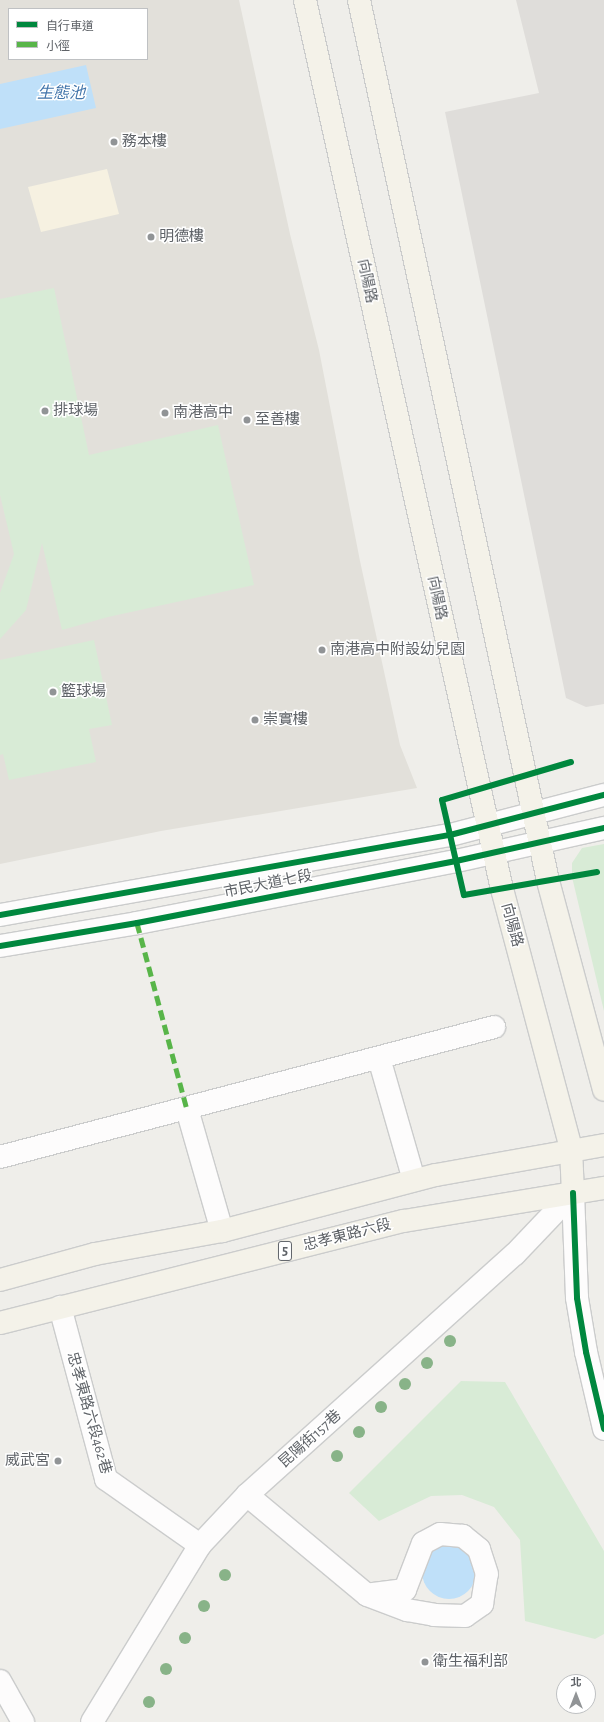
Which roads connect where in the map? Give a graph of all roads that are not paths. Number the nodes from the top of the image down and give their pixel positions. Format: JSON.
{"nodes":[{"id":1,"x":305,"y":0,"type":"edge"},
{"id":2,"x":358,"y":0,"type":"edge"},
{"id":3,"x":604,"y":795,"type":"edge"},
{"id":4,"x":534,"y":815,"type":"junction"},
{"id":5,"x":488,"y":827,"type":"junction"},
{"id":6,"x":604,"y":828,"type":"edge"},
{"id":7,"x":540,"y":842,"type":"junction"},
{"id":8,"x":494,"y":852,"type":"junction"},
{"id":9,"x":0,"y":915,"type":"edge"},
{"id":10,"x":0,"y":946,"type":"edge"},
{"id":11,"x":494,"y":1027,"type":"dead end"},
{"id":12,"x":379,"y":1058,"type":"junction"},
{"id":13,"x":604,"y":1090,"type":"edge"},
{"id":14,"x":187,"y":1109,"type":"junction"},
{"id":15,"x":604,"y":1144,"type":"edge"},
{"id":16,"x":571,"y":1149,"type":"junction"},
{"id":17,"x":0,"y":1157,"type":"edge"},
{"id":18,"x":414,"y":1180,"type":"junction"},
{"id":19,"x":604,"y":1188,"type":"edge"},
{"id":20,"x":573,"y":1193,"type":"junction"},
{"id":21,"x":222,"y":1231,"type":"junction"},
{"id":22,"x":0,"y":1280,"type":"edge"},
{"id":23,"x":60,"y":1307,"type":"junction"},
{"id":24,"x":0,"y":1323,"type":"edge"},
{"id":25,"x":604,"y":1429,"type":"edge"},
{"id":26,"x":247,"y":1496,"type":"junction"},
{"id":27,"x":200,"y":1546,"type":"junction"},
{"id":28,"x":366,"y":1595,"type":"junction"},
{"id":29,"x":0,"y":1681,"type":"edge"},
{"id":30,"x":23,"y":1722,"type":"edge"},
{"id":31,"x":92,"y":1722,"type":"edge"}],
"edges":[{"from":1,"to":5,"type":"main road","name":"向陽路"},
{"from":2,"to":4,"type":"main road"},
{"from":3,"to":4,"type":"street","name":"市民大道七段"},
{"from":4,"to":5,"type":"street","name":"市民大道七段"},
{"from":4,"to":7,"type":"main road"},
{"from":5,"to":8,"type":"main road","name":"向陽路"},
{"from":5,"to":9,"type":"street","name":"市民大道七段"},
{"from":6,"to":7,"type":"street","name":"市民大道七段"},
{"from":7,"to":8,"type":"street","name":"市民大道七段"},
{"from":7,"to":13,"type":"main road"},
{"from":8,"to":10,"type":"street","name":"市民大道七段"},
{"from":8,"to":16,"type":"main road","name":"向陽路"},
{"from":11,"to":12,"type":"street"},
{"from":12,"to":14,"type":"street"},
{"from":12,"to":18,"type":"street"},
{"from":14,"to":17,"type":"street"},
{"from":14,"to":21,"type":"street"},
{"from":15,"to":16,"type":"main road","number":"5"},
{"from":16,"to":18,"type":"main road","number":"5"},
{"from":16,"to":20,"type":"main road","name":"向陽路"},
{"from":18,"to":21,"type":"main road","number":"5"},
{"from":19,"to":20,"type":"main road","name":"忠孝東路六段","number":"5"},
{"from":20,"to":23,"type":"main road","name":"忠孝東路六段","number":"5"},
{"from":20,"to":25,"type":"street"},
{"from":20,"to":26,"type":"street","name":"昆陽街157巷"},
{"from":21,"to":22,"type":"main road","number":"5"},
{"from":23,"to":24,"type":"main road","name":"忠孝東路六段","number":"5"},
{"from":23,"to":27,"type":"street","name":"忠孝東路六段462巷"},
{"from":26,"to":27,"type":"street","name":"昆陽街157巷"},
{"from":26,"to":28,"type":"street"},
{"from":27,"to":31,"type":"street","name":"昆陽街157巷"},
{"from":28,"to":28,"type":"street"},
{"from":29,"to":30,"type":"street"}]}
